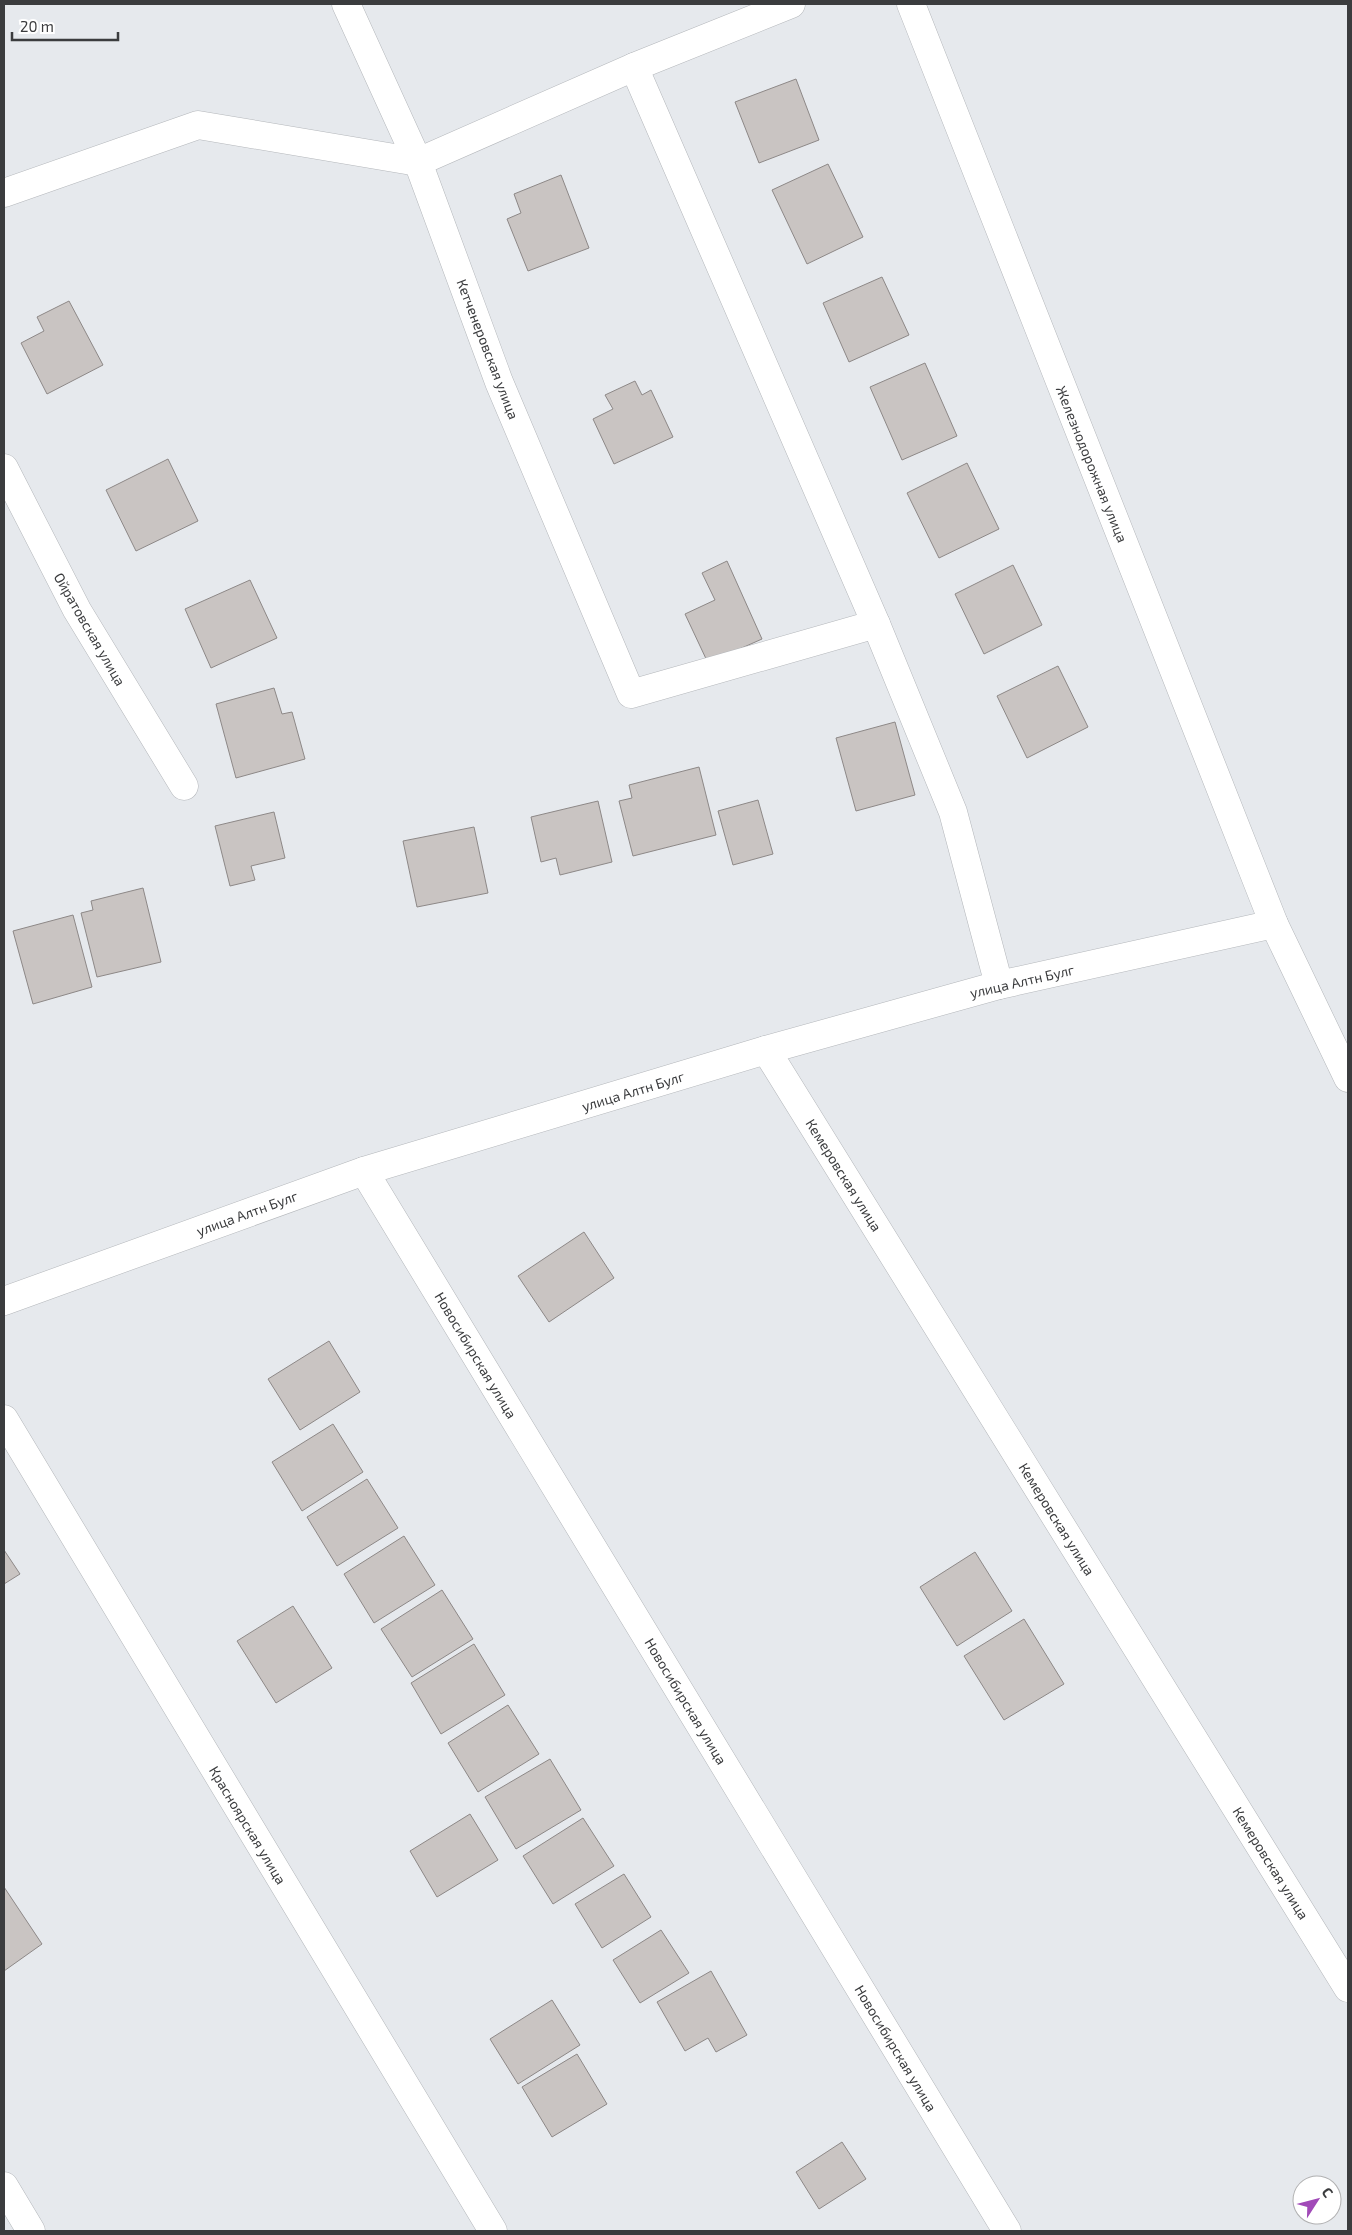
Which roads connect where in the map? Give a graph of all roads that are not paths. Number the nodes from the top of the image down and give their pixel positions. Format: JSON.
{"nodes":[{"id":1,"x":346,"y":4,"type":"edge"},
{"id":2,"x":791,"y":4,"type":"edge"},
{"id":3,"x":911,"y":4,"type":"edge"},
{"id":4,"x":634,"y":67,"type":"junction"},
{"id":5,"x":418,"y":162,"type":"junction"},
{"id":6,"x":4,"y":193,"type":"edge"},
{"id":7,"x":4,"y":468,"type":"edge"},
{"id":8,"x":876,"y":624,"type":"junction"},
{"id":9,"x":184,"y":786,"type":"dead end"},
{"id":10,"x":1274,"y":924,"type":"junction"},
{"id":11,"x":999,"y":985,"type":"junction"},
{"id":12,"x":766,"y":1050,"type":"junction"},
{"id":13,"x":1348,"y":1078,"type":"edge"},
{"id":14,"x":364,"y":1171,"type":"junction"},
{"id":15,"x":4,"y":1301,"type":"edge"},
{"id":16,"x":4,"y":1419,"type":"edge"},
{"id":17,"x":1348,"y":1988,"type":"edge"},
{"id":18,"x":4,"y":2186,"type":"edge"},
{"id":19,"x":31,"y":2231,"type":"edge"},
{"id":20,"x":493,"y":2231,"type":"edge"},
{"id":21,"x":1007,"y":2231,"type":"edge"}],
"edges":[{"from":1,"to":5,"type":"street","name":"Кетченеровская улица"},
{"from":2,"to":4,"type":"street"},
{"from":3,"to":10,"type":"street","name":"Железнодорожная улица"},
{"from":4,"to":5,"type":"street"},
{"from":4,"to":8,"type":"street"},
{"from":5,"to":6,"type":"street"},
{"from":5,"to":8,"type":"street","name":"Кетченеровская улица"},
{"from":7,"to":9,"type":"street","name":"Ойратовская улица"},
{"from":8,"to":11,"type":"street"},
{"from":10,"to":11,"type":"street","name":"улица Алтн Булг"},
{"from":10,"to":13,"type":"street","name":"Железнодорожная улица"},
{"from":11,"to":12,"type":"street","name":"улица Алтн Булг"},
{"from":12,"to":14,"type":"street","name":"улица Алтн Булг"},
{"from":12,"to":17,"type":"street","name":"Кемеровская улица"},
{"from":14,"to":15,"type":"street","name":"улица Алтн Булг"},
{"from":14,"to":21,"type":"street","name":"Новосибирская улица"},
{"from":16,"to":20,"type":"street","name":"Красноярская улица"},
{"from":18,"to":19,"type":"street"}]}
